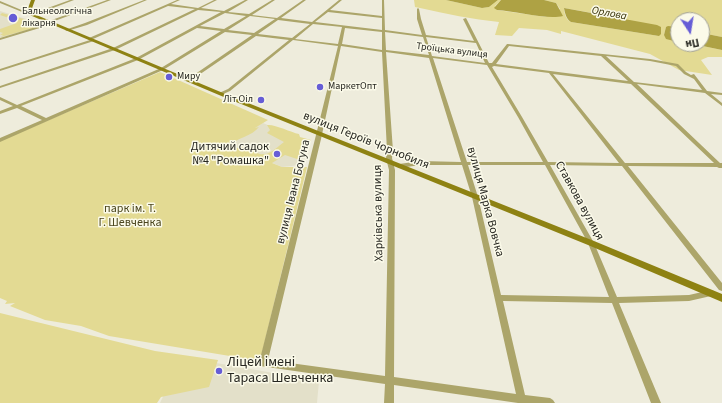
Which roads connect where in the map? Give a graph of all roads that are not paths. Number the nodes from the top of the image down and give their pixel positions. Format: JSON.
{"nodes":[{"id":1,"x":33,"y":0,"type":"edge"},
{"id":2,"x":73,"y":0,"type":"edge"},
{"id":3,"x":110,"y":0,"type":"edge"},
{"id":4,"x":146,"y":0,"type":"edge"},
{"id":5,"x":179,"y":0,"type":"edge"},
{"id":6,"x":216,"y":0,"type":"edge"},
{"id":7,"x":247,"y":0,"type":"edge"},
{"id":8,"x":274,"y":0,"type":"edge"},
{"id":9,"x":305,"y":0,"type":"edge"},
{"id":10,"x":341,"y":0,"type":"edge"},
{"id":11,"x":383,"y":0,"type":"edge"},
{"id":12,"x":1,"y":3,"type":"edge"},
{"id":13,"x":169,"y":5,"type":"junction"},
{"id":14,"x":199,"y":9,"type":"junction"},
{"id":15,"x":418,"y":9,"type":"dead end"},
{"id":16,"x":327,"y":11,"type":"junction"},
{"id":17,"x":226,"y":12,"type":"junction"},
{"id":18,"x":31,"y":14,"type":"junction"},
{"id":19,"x":250,"y":15,"type":"junction"},
{"id":20,"x":383,"y":17,"type":"junction"},
{"id":21,"x":278,"y":19,"type":"junction"},
{"id":22,"x":465,"y":19,"type":"dead end"},
{"id":23,"x":51,"y":23,"type":"junction"},
{"id":24,"x":312,"y":23,"type":"junction"},
{"id":25,"x":197,"y":27,"type":"junction"},
{"id":26,"x":344,"y":27,"type":"junction"},
{"id":27,"x":67,"y":30,"type":"junction"},
{"id":28,"x":225,"y":31,"type":"junction"},
{"id":29,"x":383,"y":31,"type":"junction"},
{"id":30,"x":254,"y":35,"type":"junction"},
{"id":31,"x":425,"y":36,"type":"junction"},
{"id":32,"x":0,"y":40,"type":"edge"},
{"id":33,"x":91,"y":40,"type":"junction"},
{"id":34,"x":292,"y":40,"type":"junction"},
{"id":35,"x":476,"y":42,"type":"junction"},
{"id":36,"x":340,"y":46,"type":"junction"},
{"id":37,"x":114,"y":49,"type":"junction"},
{"id":38,"x":385,"y":51,"type":"junction"},
{"id":39,"x":603,"y":56,"type":"junction"},
{"id":40,"x":431,"y":57,"type":"junction"},
{"id":41,"x":137,"y":59,"type":"junction"},
{"id":42,"x":491,"y":65,"type":"junction"},
{"id":43,"x":162,"y":69,"type":"junction"},
{"id":44,"x":0,"y":70,"type":"edge"},
{"id":45,"x":550,"y":72,"type":"junction"},
{"id":46,"x":691,"y":73,"type":"dead end"},
{"id":47,"x":695,"y":78,"type":"junction"},
{"id":48,"x":189,"y":80,"type":"junction"},
{"id":49,"x":633,"y":83,"type":"junction"},
{"id":50,"x":0,"y":87,"type":"edge"},
{"id":51,"x":705,"y":91,"type":"junction"},
{"id":52,"x":221,"y":94,"type":"junction"},
{"id":53,"x":722,"y":94,"type":"edge"},
{"id":54,"x":0,"y":98,"type":"edge"},
{"id":55,"x":722,"y":105,"type":"edge"},
{"id":56,"x":16,"y":106,"type":"junction"},
{"id":57,"x":0,"y":112,"type":"edge"},
{"id":58,"x":46,"y":120,"type":"junction"},
{"id":59,"x":320,"y":134,"type":"junction"},
{"id":60,"x":0,"y":140,"type":"edge"},
{"id":61,"x":390,"y":162,"type":"junction"},
{"id":62,"x":465,"y":163,"type":"junction"},
{"id":63,"x":546,"y":164,"type":"junction"},
{"id":64,"x":623,"y":165,"type":"junction"},
{"id":65,"x":399,"y":166,"type":"junction"},
{"id":66,"x":721,"y":166,"type":"edge"},
{"id":67,"x":475,"y":197,"type":"junction"},
{"id":68,"x":591,"y":243,"type":"junction"},
{"id":69,"x":722,"y":288,"type":"edge"},
{"id":70,"x":711,"y":293,"type":"junction"},
{"id":71,"x":498,"y":298,"type":"junction"},
{"id":72,"x":722,"y":298,"type":"edge"},
{"id":73,"x":614,"y":300,"type":"junction"},
{"id":74,"x":389,"y":380,"type":"junction"},
{"id":75,"x":522,"y":401,"type":"edge"},
{"id":76,"x":389,"y":403,"type":"edge"},
{"id":77,"x":550,"y":403,"type":"edge"},
{"id":78,"x":656,"y":403,"type":"edge"}],
"edges":[{"from":1,"to":18,"type":"street"},
{"from":2,"to":18,"type":"street"},
{"from":3,"to":23,"type":"street"},
{"from":4,"to":27,"type":"street"},
{"from":5,"to":13,"type":"street"},
{"from":6,"to":14,"type":"street"},
{"from":7,"to":17,"type":"street"},
{"from":8,"to":19,"type":"street"},
{"from":9,"to":21,"type":"street"},
{"from":10,"to":16,"type":"street"},
{"from":11,"to":20,"type":"street","name":"Харківська вулиця"},
{"from":12,"to":18,"type":"street","name":"вулиця Героїв Чорнобиля"},
{"from":13,"to":14,"type":"street"},
{"from":13,"to":33,"type":"street"},
{"from":14,"to":17,"type":"street"},
{"from":14,"to":37,"type":"street"},
{"from":15,"to":31,"type":"street","name":"вулиця Марка Вовчка"},
{"from":16,"to":20,"type":"street"},
{"from":16,"to":24,"type":"street"},
{"from":17,"to":19,"type":"street"},
{"from":17,"to":25,"type":"street"},
{"from":18,"to":23,"type":"street","name":"вулиця Героїв Чорнобиля"},
{"from":19,"to":21,"type":"street"},
{"from":19,"to":28,"type":"street"},
{"from":20,"to":29,"type":"street","name":"Харківська вулиця"},
{"from":21,"to":24,"type":"street"},
{"from":21,"to":30,"type":"street"},
{"from":22,"to":35,"type":"street","name":"Ставкова вулиця"},
{"from":23,"to":27,"type":"street","name":"вулиця Героїв Чорнобиля"},
{"from":23,"to":32,"type":"street"},
{"from":24,"to":26,"type":"street"},
{"from":24,"to":34,"type":"street"},
{"from":25,"to":28,"type":"street","name":"Троїцька вулиця"},
{"from":25,"to":41,"type":"street"},
{"from":26,"to":29,"type":"street"},
{"from":26,"to":36,"type":"street","name":"вулиця Івана Богуна"},
{"from":27,"to":33,"type":"street","name":"вулиця Героїв Чорнобиля"},
{"from":28,"to":30,"type":"street","name":"Троїцька вулиця"},
{"from":28,"to":43,"type":"street"},
{"from":29,"to":31,"type":"street"},
{"from":29,"to":38,"type":"street","name":"Харківська вулиця"},
{"from":30,"to":34,"type":"street","name":"Троїцька вулиця"},
{"from":30,"to":48,"type":"street"},
{"from":31,"to":35,"type":"street"},
{"from":31,"to":40,"type":"street","name":"вулиця Марка Вовчка"},
{"from":33,"to":37,"type":"street","name":"вулиця Героїв Чорнобиля"},
{"from":33,"to":44,"type":"street"},
{"from":34,"to":36,"type":"street","name":"Троїцька вулиця"},
{"from":34,"to":52,"type":"street"},
{"from":35,"to":42,"type":"street","name":"Ставкова вулиця"},
{"from":36,"to":38,"type":"street","name":"Троїцька вулиця"},
{"from":36,"to":59,"type":"street","name":"вулиця Івана Богуна"},
{"from":37,"to":41,"type":"street","name":"вулиця Героїв Чорнобиля"},
{"from":37,"to":50,"type":"street"},
{"from":38,"to":40,"type":"street","name":"Троїцька вулиця"},
{"from":38,"to":61,"type":"street","name":"Харківська вулиця"},
{"from":39,"to":42,"type":"street"},
{"from":39,"to":47,"type":"street"},
{"from":39,"to":49,"type":"street"},
{"from":40,"to":42,"type":"street","name":"Троїцька вулиця"},
{"from":40,"to":62,"type":"street","name":"вулиця Марка Вовчка"},
{"from":41,"to":43,"type":"street","name":"вулиця Героїв Чорнобиля"},
{"from":41,"to":56,"type":"street"},
{"from":42,"to":45,"type":"street","name":"Троїцька вулиця"},
{"from":42,"to":63,"type":"street","name":"Ставкова вулиця"},
{"from":43,"to":48,"type":"street","name":"вулиця Героїв Чорнобиля"},
{"from":43,"to":58,"type":"street"},
{"from":45,"to":49,"type":"street","name":"Троїцька вулиця"},
{"from":45,"to":64,"type":"street"},
{"from":46,"to":47,"type":"street"},
{"from":47,"to":51,"type":"street"},
{"from":48,"to":52,"type":"street","name":"вулиця Героїв Чорнобиля"},
{"from":49,"to":51,"type":"street","name":"Троїцька вулиця"},
{"from":49,"to":66,"type":"street"},
{"from":51,"to":53,"type":"street","name":"Троїцька вулиця"},
{"from":51,"to":55,"type":"street"},
{"from":52,"to":59,"type":"street","name":"вулиця Героїв Чорнобиля"},
{"from":54,"to":56,"type":"street"},
{"from":56,"to":57,"type":"street"},
{"from":56,"to":58,"type":"street"},
{"from":58,"to":60,"type":"street"},
{"from":59,"to":61,"type":"street","name":"вулиця Героїв Чорнобиля"},
{"from":59,"to":74,"type":"street","name":"вулиця Івана Богуна"},
{"from":61,"to":65,"type":"street","name":"вулиця Героїв Чорнобиля"},
{"from":61,"to":74,"type":"street","name":"Харківська вулиця"},
{"from":62,"to":63,"type":"street"},
{"from":62,"to":65,"type":"street"},
{"from":62,"to":67,"type":"street","name":"вулиця Марка Вовчка"},
{"from":63,"to":64,"type":"street"},
{"from":63,"to":68,"type":"street","name":"Ставкова вулиця"},
{"from":64,"to":66,"type":"street"},
{"from":64,"to":69,"type":"street"},
{"from":65,"to":67,"type":"street","name":"вулиця Героїв Чорнобиля"},
{"from":67,"to":68,"type":"street","name":"вулиця Героїв Чорнобиля"},
{"from":67,"to":71,"type":"street","name":"вулиця Марка Вовчка"},
{"from":68,"to":70,"type":"street","name":"вулиця Героїв Чорнобиля"},
{"from":68,"to":73,"type":"street","name":"Ставкова вулиця"},
{"from":70,"to":72,"type":"street","name":"вулиця Героїв Чорнобиля"},
{"from":70,"to":73,"type":"street"},
{"from":71,"to":73,"type":"street"},
{"from":71,"to":75,"type":"street","name":"вулиця Марка Вовчка"},
{"from":73,"to":78,"type":"street","name":"Ставкова вулиця"},
{"from":74,"to":75,"type":"street"},
{"from":74,"to":76,"type":"street","name":"Харківська вулиця"},
{"from":75,"to":77,"type":"street"}]}
